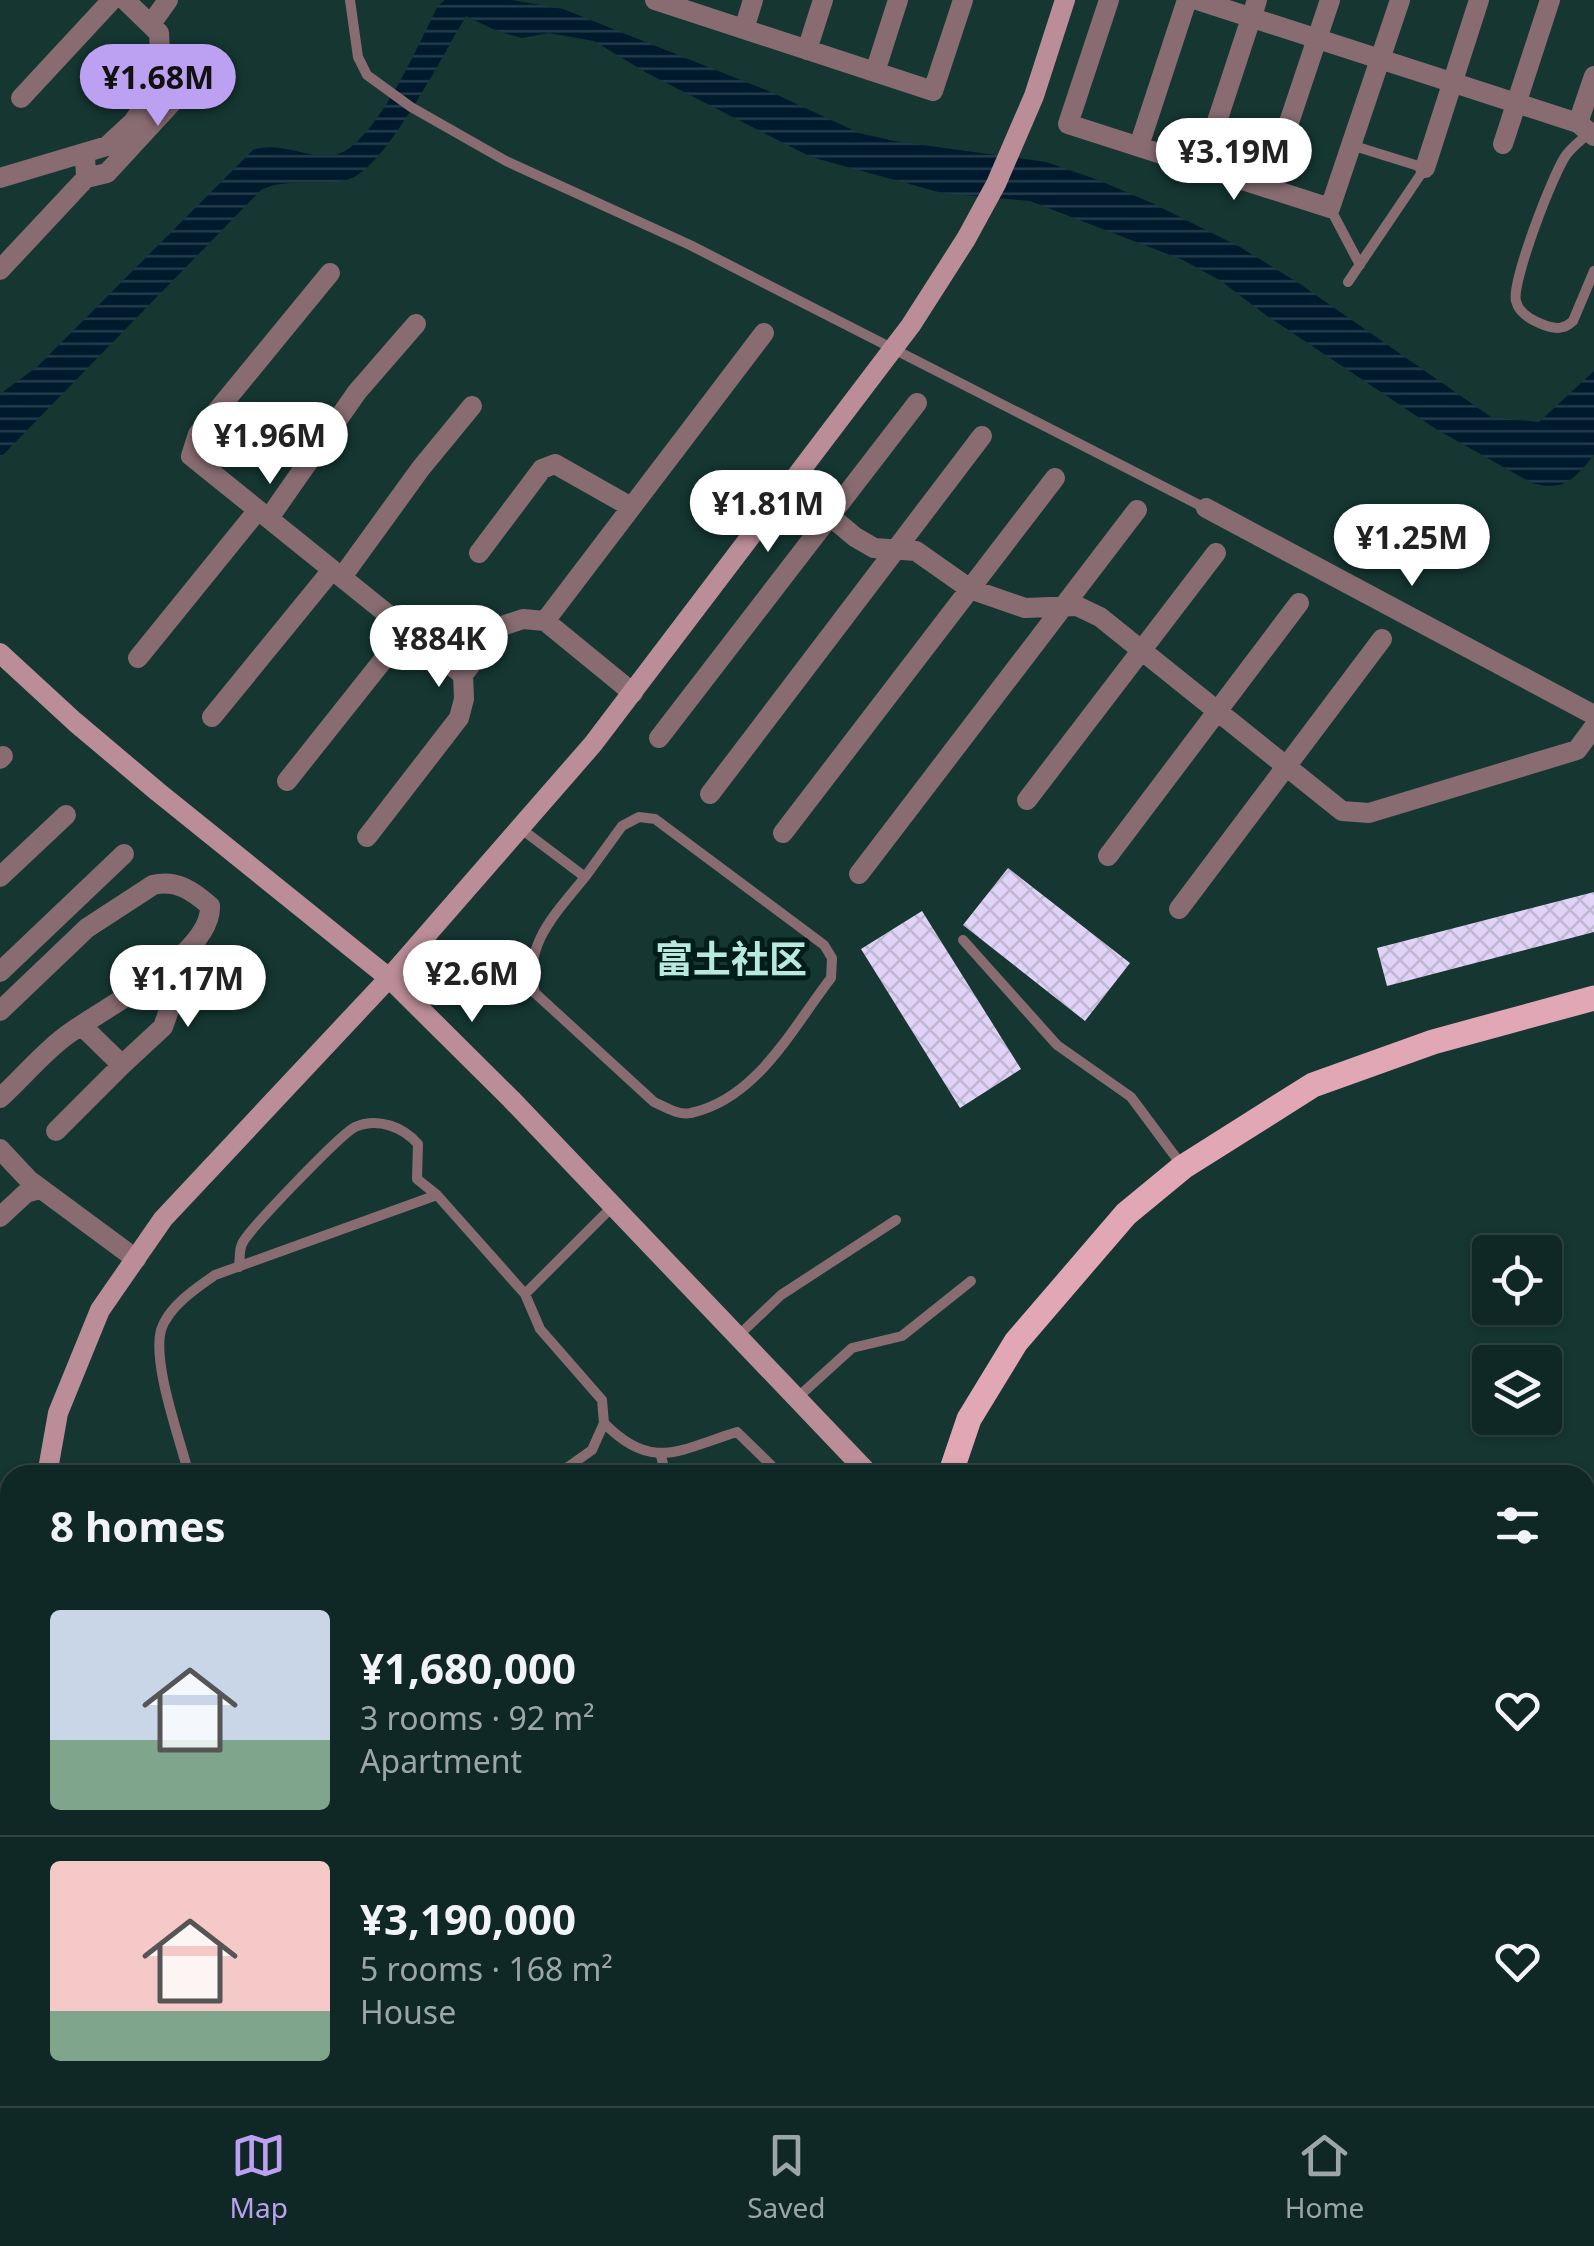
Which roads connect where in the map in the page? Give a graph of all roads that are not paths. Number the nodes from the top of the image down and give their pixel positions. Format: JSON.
{"nodes":[{"id":1,"x":112,"y":0,"type":"edge"},
{"id":2,"x":126,"y":0,"type":"edge"},
{"id":3,"x":168,"y":0,"type":"edge"},
{"id":4,"x":350,"y":0,"type":"edge"},
{"id":5,"x":753,"y":0,"type":"edge"},
{"id":6,"x":823,"y":0,"type":"edge"},
{"id":7,"x":898,"y":0,"type":"edge"},
{"id":8,"x":963,"y":0,"type":"edge"},
{"id":9,"x":1066,"y":0,"type":"edge"},
{"id":10,"x":1109,"y":0,"type":"edge"},
{"id":11,"x":1187,"y":0,"type":"edge"},
{"id":12,"x":1197,"y":0,"type":"edge"},
{"id":13,"x":1330,"y":0,"type":"edge"},
{"id":14,"x":1400,"y":0,"type":"edge"},
{"id":15,"x":1479,"y":0,"type":"edge"},
{"id":16,"x":1550,"y":0,"type":"edge"},
{"id":17,"x":668,"y":2,"type":"edge"},
{"id":18,"x":1254,"y":9,"type":"edge"},
{"id":19,"x":151,"y":24,"type":"junction"},
{"id":20,"x":744,"y":29,"type":"junction"},
{"id":21,"x":1317,"y":39,"type":"junction"},
{"id":22,"x":806,"y":50,"type":"junction"},
{"id":23,"x":1380,"y":59,"type":"junction"},
{"id":24,"x":874,"y":72,"type":"junction"},
{"id":25,"x":1594,"y":76,"type":"edge"},
{"id":26,"x":1452,"y":82,"type":"junction"},
{"id":27,"x":176,"y":97,"type":"dead end"},
{"id":28,"x":20,"y":98,"type":"dead end"},
{"id":29,"x":1516,"y":104,"type":"junction"},
{"id":30,"x":1589,"y":131,"type":"edge"},
{"id":31,"x":1503,"y":144,"type":"dead end"},
{"id":32,"x":1139,"y":146,"type":"junction"},
{"id":33,"x":1351,"y":146,"type":"junction"},
{"id":34,"x":85,"y":154,"type":"junction"},
{"id":35,"x":1202,"y":167,"type":"junction"},
{"id":36,"x":1425,"y":168,"type":"junction"},
{"id":37,"x":0,"y":178,"type":"edge"},
{"id":38,"x":86,"y":178,"type":"junction"},
{"id":39,"x":1268,"y":188,"type":"junction"},
{"id":40,"x":1330,"y":208,"type":"junction"},
{"id":41,"x":1360,"y":265,"type":"junction"},
{"id":42,"x":0,"y":270,"type":"edge"},
{"id":43,"x":1594,"y":271,"type":"edge"},
{"id":44,"x":330,"y":272,"type":"dead end"},
{"id":45,"x":1348,"y":282,"type":"dead end"},
{"id":46,"x":416,"y":324,"type":"dead end"},
{"id":47,"x":764,"y":333,"type":"dead end"},
{"id":48,"x":893,"y":350,"type":"junction"},
{"id":49,"x":917,"y":403,"type":"dead end"},
{"id":50,"x":472,"y":406,"type":"dead end"},
{"id":51,"x":982,"y":436,"type":"dead end"},
{"id":52,"x":1056,"y":478,"type":"dead end"},
{"id":53,"x":793,"y":484,"type":"junction"},
{"id":54,"x":631,"y":507,"type":"junction"},
{"id":55,"x":1206,"y":508,"type":"joint"},
{"id":56,"x":1137,"y":510,"type":"dead end"},
{"id":57,"x":264,"y":514,"type":"junction"},
{"id":58,"x":830,"y":516,"type":"junction"},
{"id":59,"x":898,"y":548,"type":"junction"},
{"id":60,"x":479,"y":553,"type":"dead end"},
{"id":61,"x":1216,"y":553,"type":"dead end"},
{"id":62,"x":337,"y":574,"type":"junction"},
{"id":63,"x":970,"y":589,"type":"junction"},
{"id":64,"x":1299,"y":603,"type":"dead end"},
{"id":65,"x":1063,"y":607,"type":"junction"},
{"id":66,"x":545,"y":621,"type":"junction"},
{"id":67,"x":408,"y":630,"type":"junction"},
{"id":68,"x":1382,"y":639,"type":"dead end"},
{"id":69,"x":1142,"y":650,"type":"junction"},
{"id":70,"x":0,"y":653,"type":"edge"},
{"id":71,"x":138,"y":658,"type":"dead end"},
{"id":72,"x":464,"y":674,"type":"junction"},
{"id":73,"x":633,"y":693,"type":"junction"},
{"id":74,"x":1217,"y":711,"type":"junction"},
{"id":75,"x":1594,"y":715,"type":"edge"},
{"id":76,"x":212,"y":717,"type":"dead end"},
{"id":77,"x":1594,"y":727,"type":"edge"},
{"id":78,"x":659,"y":738,"type":"dead end"},
{"id":79,"x":1286,"y":766,"type":"junction"},
{"id":80,"x":287,"y":782,"type":"dead end"},
{"id":81,"x":710,"y":794,"type":"dead end"},
{"id":82,"x":1027,"y":800,"type":"dead end"},
{"id":83,"x":66,"y":816,"type":"dead end"},
{"id":84,"x":520,"y":828,"type":"junction"},
{"id":85,"x":782,"y":834,"type":"dead end"},
{"id":86,"x":367,"y":838,"type":"dead end"},
{"id":87,"x":124,"y":854,"type":"dead end"},
{"id":88,"x":1108,"y":856,"type":"dead end"},
{"id":89,"x":859,"y":874,"type":"dead end"},
{"id":90,"x":585,"y":876,"type":"junction"},
{"id":91,"x":0,"y":877,"type":"edge"},
{"id":92,"x":1179,"y":909,"type":"dead end"},
{"id":93,"x":963,"y":940,"type":"dead end"},
{"id":94,"x":216,"y":955,"type":"dead end"},
{"id":95,"x":0,"y":972,"type":"edge"},
{"id":96,"x":390,"y":978,"type":"junction"},
{"id":97,"x":1594,"y":998,"type":"edge"},
{"id":98,"x":0,"y":1011,"type":"edge"},
{"id":99,"x":82,"y":1026,"type":"junction"},
{"id":100,"x":122,"y":1065,"type":"junction"},
{"id":101,"x":0,"y":1098,"type":"edge"},
{"id":102,"x":56,"y":1131,"type":"dead end"},
{"id":103,"x":0,"y":1150,"type":"edge"},
{"id":104,"x":1184,"y":1167,"type":"junction"},
{"id":105,"x":40,"y":1189,"type":"junction"},
{"id":106,"x":437,"y":1195,"type":"junction"},
{"id":107,"x":612,"y":1206,"type":"junction"},
{"id":108,"x":0,"y":1217,"type":"edge"},
{"id":109,"x":896,"y":1220,"type":"dead end"},
{"id":110,"x":136,"y":1259,"type":"junction"},
{"id":111,"x":239,"y":1267,"type":"junction"},
{"id":112,"x":970,"y":1281,"type":"dead end"},
{"id":113,"x":525,"y":1294,"type":"junction"},
{"id":114,"x":738,"y":1336,"type":"junction"},
{"id":115,"x":797,"y":1398,"type":"junction"},
{"id":116,"x":604,"y":1423,"type":"junction"},
{"id":117,"x":661,"y":1456,"type":"junction"},
{"id":118,"x":49,"y":1465,"type":"edge"},
{"id":119,"x":186,"y":1465,"type":"edge"},
{"id":120,"x":571,"y":1465,"type":"edge"},
{"id":121,"x":663,"y":1465,"type":"edge"},
{"id":122,"x":770,"y":1465,"type":"edge"},
{"id":123,"x":861,"y":1465,"type":"edge"},
{"id":124,"x":953,"y":1465,"type":"edge"}],
"edges":[{"from":1,"to":28,"type":"street"},
{"from":2,"to":19,"type":"street"},
{"from":3,"to":19,"type":"street"},
{"from":4,"to":48,"type":"lane"},
{"from":5,"to":20,"type":"street"},
{"from":6,"to":22,"type":"street"},
{"from":7,"to":24,"type":"street"},
{"from":8,"to":24,"type":"street"},
{"from":9,"to":48,"type":"main road"},
{"from":10,"to":32,"type":"street"},
{"from":11,"to":32,"type":"street"},
{"from":12,"to":18,"type":"street"},
{"from":13,"to":21,"type":"street"},
{"from":14,"to":23,"type":"street"},
{"from":15,"to":26,"type":"street"},
{"from":16,"to":29,"type":"street"},
{"from":17,"to":20,"type":"street"},
{"from":18,"to":21,"type":"street"},
{"from":18,"to":35,"type":"street"},
{"from":19,"to":34,"type":"street"},
{"from":20,"to":22,"type":"street"},
{"from":21,"to":23,"type":"street"},
{"from":21,"to":39,"type":"street"},
{"from":22,"to":24,"type":"street"},
{"from":23,"to":26,"type":"street"},
{"from":23,"to":33,"type":"street"},
{"from":25,"to":30,"type":"street"},
{"from":26,"to":29,"type":"street"},
{"from":26,"to":36,"type":"street"},
{"from":27,"to":38,"type":"street"},
{"from":29,"to":30,"type":"street"},
{"from":29,"to":31,"type":"street"},
{"from":30,"to":43,"type":"lane"},
{"from":32,"to":35,"type":"street"},
{"from":33,"to":36,"type":"lane"},
{"from":33,"to":40,"type":"street"},
{"from":34,"to":37,"type":"street"},
{"from":34,"to":38,"type":"street"},
{"from":35,"to":39,"type":"street"},
{"from":36,"to":41,"type":"lane"},
{"from":38,"to":42,"type":"street"},
{"from":39,"to":40,"type":"street"},
{"from":40,"to":41,"type":"lane"},
{"from":41,"to":45,"type":"lane"},
{"from":44,"to":57,"type":"street"},
{"from":46,"to":57,"type":"street"},
{"from":47,"to":54,"type":"street"},
{"from":48,"to":53,"type":"main road"},
{"from":48,"to":55,"type":"lane"},
{"from":49,"to":58,"type":"street"},
{"from":50,"to":62,"type":"street"},
{"from":51,"to":59,"type":"street"},
{"from":52,"to":63,"type":"street"},
{"from":53,"to":58,"type":"street"},
{"from":53,"to":73,"type":"main road"},
{"from":54,"to":60,"type":"street"},
{"from":54,"to":66,"type":"street"},
{"from":55,"to":75,"type":"street"},
{"from":56,"to":65,"type":"street"},
{"from":57,"to":62,"type":"street"},
{"from":57,"to":71,"type":"street"},
{"from":58,"to":59,"type":"street"},
{"from":58,"to":78,"type":"street"},
{"from":59,"to":63,"type":"street"},
{"from":59,"to":81,"type":"street"},
{"from":61,"to":69,"type":"street"},
{"from":62,"to":67,"type":"street"},
{"from":62,"to":76,"type":"street"},
{"from":63,"to":65,"type":"street"},
{"from":63,"to":85,"type":"street"},
{"from":64,"to":74,"type":"street"},
{"from":65,"to":69,"type":"street"},
{"from":65,"to":89,"type":"street"},
{"from":66,"to":72,"type":"street"},
{"from":66,"to":73,"type":"street"},
{"from":67,"to":72,"type":"street"},
{"from":67,"to":80,"type":"street"},
{"from":68,"to":79,"type":"street"},
{"from":69,"to":74,"type":"street"},
{"from":69,"to":82,"type":"street"},
{"from":70,"to":96,"type":"main road"},
{"from":72,"to":86,"type":"street"},
{"from":73,"to":84,"type":"main road"},
{"from":74,"to":79,"type":"street"},
{"from":74,"to":88,"type":"street"},
{"from":77,"to":79,"type":"street"},
{"from":79,"to":92,"type":"street"},
{"from":83,"to":91,"type":"street"},
{"from":84,"to":90,"type":"lane"},
{"from":84,"to":96,"type":"main road"},
{"from":87,"to":95,"type":"street"},
{"from":90,"to":90,"type":"lane"},
{"from":93,"to":104,"type":"lane"},
{"from":94,"to":100,"type":"street"},
{"from":96,"to":107,"type":"main road"},
{"from":96,"to":110,"type":"main road"},
{"from":97,"to":104,"type":"main road"},
{"from":98,"to":99,"type":"street"},
{"from":99,"to":100,"type":"street"},
{"from":99,"to":101,"type":"street"},
{"from":100,"to":102,"type":"street"},
{"from":103,"to":105,"type":"street"},
{"from":104,"to":124,"type":"main road"},
{"from":105,"to":108,"type":"street"},
{"from":105,"to":110,"type":"street"},
{"from":106,"to":111,"type":"lane"},
{"from":106,"to":111,"type":"lane"},
{"from":106,"to":113,"type":"lane"},
{"from":107,"to":113,"type":"lane"},
{"from":107,"to":114,"type":"main road"},
{"from":109,"to":114,"type":"lane"},
{"from":110,"to":118,"type":"main road"},
{"from":111,"to":119,"type":"lane"},
{"from":112,"to":115,"type":"lane"},
{"from":113,"to":116,"type":"lane"},
{"from":114,"to":115,"type":"main road"},
{"from":115,"to":123,"type":"main road"},
{"from":116,"to":117,"type":"lane"},
{"from":116,"to":120,"type":"lane"},
{"from":117,"to":121,"type":"lane"},
{"from":117,"to":122,"type":"lane"}]}
